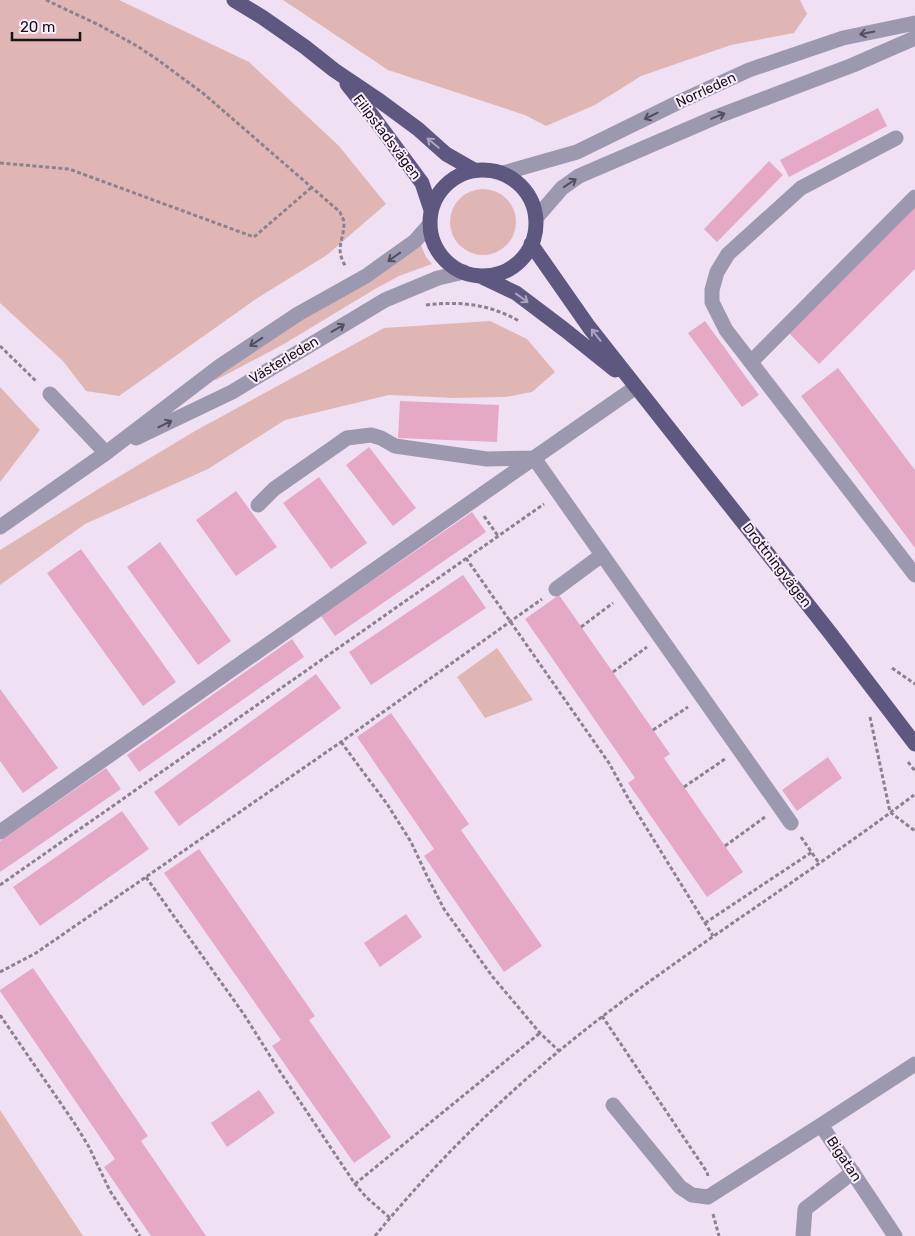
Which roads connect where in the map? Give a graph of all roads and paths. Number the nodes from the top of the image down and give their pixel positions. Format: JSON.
{"nodes":[{"id":1,"x":46,"y":0,"type":"edge"},
{"id":2,"x":234,"y":0,"type":"edge"},
{"id":3,"x":915,"y":24,"type":"edge"},
{"id":4,"x":915,"y":38,"type":"edge"},
{"id":5,"x":334,"y":70,"type":"junction"},
{"id":6,"x":896,"y":138,"type":"dead end"},
{"id":7,"x":0,"y":163,"type":"edge"},
{"id":8,"x":474,"y":170,"type":"junction"},
{"id":9,"x":503,"y":173,"type":"junction"},
{"id":10,"x":312,"y":187,"type":"junction"},
{"id":11,"x":915,"y":198,"type":"edge"},
{"id":12,"x":431,"y":217,"type":"junction"},
{"id":13,"x":536,"y":218,"type":"junction"},
{"id":14,"x":532,"y":244,"type":"junction"},
{"id":15,"x":344,"y":263,"type":"dead end"},
{"id":16,"x":472,"y":274,"type":"junction"},
{"id":17,"x":425,"y":305,"type":"dead end"},
{"id":18,"x":525,"y":325,"type":"dead end"},
{"id":19,"x":0,"y":346,"type":"edge"},
{"id":20,"x":751,"y":362,"type":"junction"},
{"id":21,"x":636,"y":387,"type":"junction"},
{"id":22,"x":50,"y":394,"type":"joint"},
{"id":23,"x":106,"y":453,"type":"junction"},
{"id":24,"x":534,"y":458,"type":"junction"},
{"id":25,"x":559,"y":493,"type":"junction"},
{"id":26,"x":473,"y":501,"type":"junction"},
{"id":27,"x":258,"y":505,"type":"dead end"},
{"id":28,"x":0,"y":527,"type":"edge"},
{"id":29,"x":498,"y":536,"type":"junction"},
{"id":30,"x":602,"y":555,"type":"junction"},
{"id":31,"x":466,"y":558,"type":"junction"},
{"id":32,"x":915,"y":575,"type":"edge"},
{"id":33,"x":556,"y":588,"type":"joint"},
{"id":34,"x":628,"y":592,"type":"junction"},
{"id":35,"x":510,"y":622,"type":"junction"},
{"id":36,"x":581,"y":627,"type":"dead end"},
{"id":37,"x":660,"y":637,"type":"junction"},
{"id":38,"x":892,"y":668,"type":"dead end"},
{"id":39,"x":613,"y":672,"type":"dead end"},
{"id":40,"x":915,"y":684,"type":"edge"},
{"id":41,"x":702,"y":697,"type":"junction"},
{"id":42,"x":868,"y":709,"type":"dead end"},
{"id":43,"x":653,"y":730,"type":"dead end"},
{"id":44,"x":341,"y":742,"type":"junction"},
{"id":45,"x":915,"y":744,"type":"edge"},
{"id":46,"x":739,"y":749,"type":"junction"},
{"id":47,"x":684,"y":787,"type":"dead end"},
{"id":48,"x":914,"y":795,"type":"dead end"},
{"id":49,"x":779,"y":806,"type":"junction"},
{"id":50,"x":890,"y":812,"type":"junction"},
{"id":51,"x":792,"y":823,"type":"joint"},
{"id":52,"x":915,"y":831,"type":"edge"},
{"id":53,"x":0,"y":832,"type":"edge"},
{"id":54,"x":725,"y":846,"type":"dead end"},
{"id":55,"x":812,"y":852,"type":"junction"},
{"id":56,"x":819,"y":863,"type":"junction"},
{"id":57,"x":146,"y":877,"type":"junction"},
{"id":58,"x":0,"y":886,"type":"edge"},
{"id":59,"x":705,"y":923,"type":"junction"},
{"id":60,"x":713,"y":936,"type":"junction"},
{"id":61,"x":0,"y":972,"type":"edge"},
{"id":62,"x":0,"y":1015,"type":"edge"},
{"id":63,"x":602,"y":1016,"type":"junction"},
{"id":64,"x":540,"y":1033,"type":"junction"},
{"id":65,"x":559,"y":1051,"type":"junction"},
{"id":66,"x":915,"y":1064,"type":"edge"},
{"id":67,"x":613,"y":1105,"type":"dead end"},
{"id":68,"x":821,"y":1125,"type":"junction"},
{"id":69,"x":853,"y":1172,"type":"junction"},
{"id":70,"x":355,"y":1184,"type":"junction"},
{"id":71,"x":708,"y":1197,"type":"junction"},
{"id":72,"x":390,"y":1218,"type":"junction"},
{"id":73,"x":140,"y":1236,"type":"edge"},
{"id":74,"x":375,"y":1236,"type":"edge"},
{"id":75,"x":803,"y":1236,"type":"edge"},
{"id":76,"x":895,"y":1236,"type":"edge"}],
"edges":[{"from":1,"to":10,"type":"path"},
{"from":2,"to":5,"type":"main road","name":"Filipstadsvägen"},
{"from":3,"to":9,"type":"street","name":"Norrleden","one_way":true},
{"from":13,"to":4,"type":"street","name":"Norrleden","one_way":true},
{"from":8,"to":5,"type":"main road","name":"Filipstadsvägen","one_way":true},
{"from":5,"to":12,"type":"main road","name":"Filipstadsvägen"},
{"from":6,"to":20,"type":"street"},
{"from":7,"to":10,"type":"path"},
{"from":8,"to":9,"type":"main road"},
{"from":8,"to":12,"type":"main road"},
{"from":9,"to":13,"type":"main road"},
{"from":10,"to":15,"type":"path"},
{"from":11,"to":20,"type":"street"},
{"from":12,"to":16,"type":"main road"},
{"from":12,"to":23,"type":"street","name":"Västerleden","one_way":true},
{"from":13,"to":14,"type":"main road"},
{"from":14,"to":16,"type":"main road"},
{"from":21,"to":14,"type":"main road","name":"Drottningvägen","one_way":true},
{"from":16,"to":21,"type":"main road","name":"Drottningvägen","one_way":true},
{"from":23,"to":16,"type":"street","name":"Västerleden","one_way":true},
{"from":17,"to":18,"type":"path"},
{"from":19,"to":22,"type":"path"},
{"from":20,"to":32,"type":"street"},
{"from":21,"to":24,"type":"street"},
{"from":21,"to":45,"type":"main road","name":"Drottningvägen"},
{"from":22,"to":23,"type":"street"},
{"from":23,"to":28,"type":"street","name":"Västerleden"},
{"from":24,"to":25,"type":"street"},
{"from":24,"to":26,"type":"street"},
{"from":24,"to":27,"type":"street"},
{"from":25,"to":29,"type":"path"},
{"from":25,"to":30,"type":"street"},
{"from":26,"to":29,"type":"path"},
{"from":26,"to":53,"type":"street"},
{"from":29,"to":31,"type":"path"},
{"from":30,"to":33,"type":"street"},
{"from":30,"to":34,"type":"street"},
{"from":31,"to":35,"type":"path"},
{"from":31,"to":58,"type":"path"},
{"from":33,"to":35,"type":"path"},
{"from":34,"to":36,"type":"path"},
{"from":34,"to":37,"type":"street"},
{"from":35,"to":44,"type":"path"},
{"from":35,"to":59,"type":"path"},
{"from":37,"to":39,"type":"path"},
{"from":37,"to":41,"type":"street"},
{"from":38,"to":40,"type":"path"},
{"from":41,"to":43,"type":"path"},
{"from":41,"to":46,"type":"street"},
{"from":42,"to":50,"type":"path"},
{"from":44,"to":57,"type":"path"},
{"from":44,"to":64,"type":"path"},
{"from":46,"to":47,"type":"path"},
{"from":46,"to":49,"type":"street"},
{"from":48,"to":50,"type":"path"},
{"from":49,"to":51,"type":"street"},
{"from":49,"to":54,"type":"path"},
{"from":50,"to":52,"type":"path"},
{"from":50,"to":56,"type":"path"},
{"from":51,"to":55,"type":"path"},
{"from":55,"to":56,"type":"path"},
{"from":55,"to":59,"type":"path"},
{"from":56,"to":60,"type":"path"},
{"from":57,"to":61,"type":"path"},
{"from":57,"to":70,"type":"path"},
{"from":59,"to":60,"type":"path"},
{"from":60,"to":63,"type":"path"},
{"from":62,"to":73,"type":"path"},
{"from":63,"to":65,"type":"path"},
{"from":63,"to":71,"type":"path"},
{"from":64,"to":65,"type":"path"},
{"from":64,"to":70,"type":"path"},
{"from":65,"to":72,"type":"path"},
{"from":66,"to":68,"type":"street","name":"Bigatan"},
{"from":67,"to":71,"type":"street"},
{"from":68,"to":69,"type":"street","name":"Bigatan"},
{"from":68,"to":71,"type":"street"},
{"from":69,"to":75,"type":"street"},
{"from":69,"to":76,"type":"street","name":"Bigatan"},
{"from":70,"to":72,"type":"path"},
{"from":72,"to":74,"type":"path"}]}
